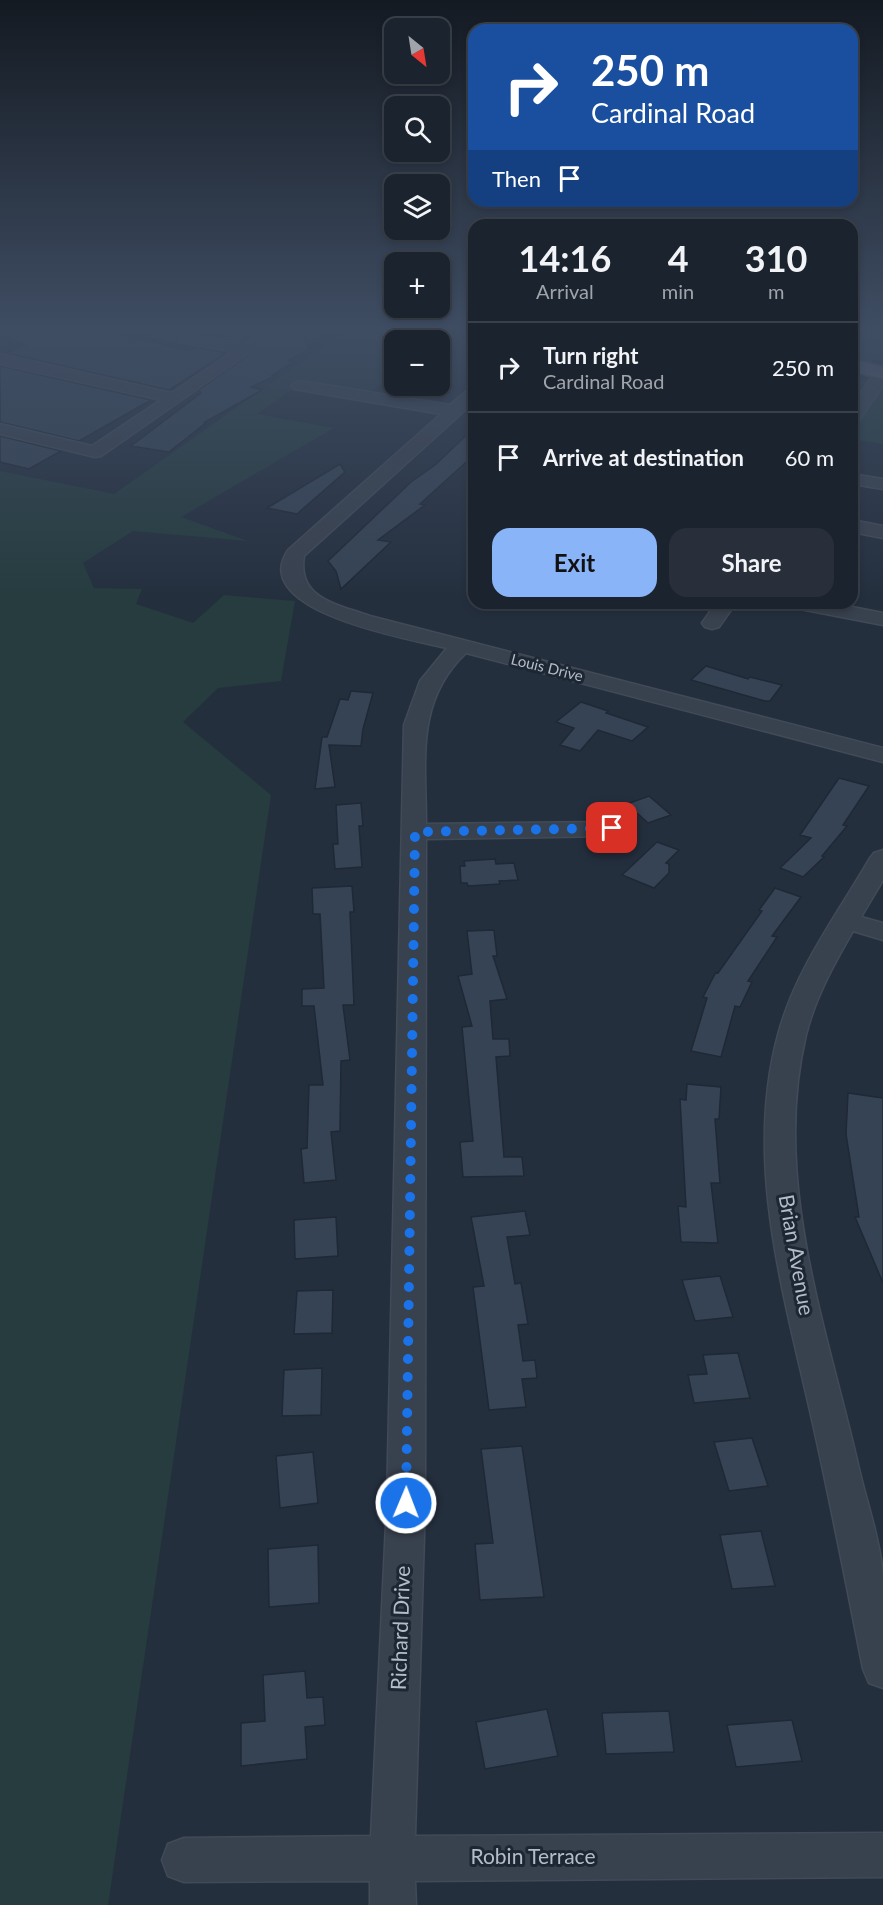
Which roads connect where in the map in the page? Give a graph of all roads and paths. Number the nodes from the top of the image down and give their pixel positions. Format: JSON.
{"nodes":[{"id":1,"x":143,"y":420,"type":"edge"},
{"id":2,"x":444,"y":420,"type":"edge"},
{"id":3,"x":0,"y":429,"type":"edge"},
{"id":4,"x":858,"y":480,"type":"edge"},
{"id":5,"x":883,"y":484,"type":"edge"},
{"id":6,"x":858,"y":527,"type":"edge"},
{"id":7,"x":883,"y":532,"type":"edge"},
{"id":8,"x":722,"y":609,"type":"edge"},
{"id":9,"x":831,"y":609,"type":"edge"},
{"id":10,"x":883,"y":619,"type":"edge"},
{"id":11,"x":712,"y":623,"type":"dead end"},
{"id":12,"x":462,"y":646,"type":"junction"},
{"id":13,"x":883,"y":756,"type":"edge"},
{"id":14,"x":612,"y":828,"type":"dead end"},
{"id":15,"x":415,"y":832,"type":"junction"},
{"id":16,"x":883,"y":858,"type":"edge"},
{"id":17,"x":847,"y":921,"type":"junction"},
{"id":18,"x":883,"y":932,"type":"edge"},
{"id":19,"x":883,"y":1669,"type":"edge"},
{"id":20,"x":883,"y":1855,"type":"edge"},
{"id":21,"x":392,"y":1858,"type":"junction"},
{"id":22,"x":184,"y":1860,"type":"dead end"},
{"id":23,"x":393,"y":1905,"type":"edge"}],
"edges":[{"from":1,"to":3,"type":"street"},
{"from":2,"to":12,"type":"street","name":"Louis Drive"},
{"from":4,"to":5,"type":"street"},
{"from":6,"to":7,"type":"street"},
{"from":8,"to":11,"type":"street"},
{"from":9,"to":10,"type":"street"},
{"from":12,"to":13,"type":"street","name":"Louis Drive"},
{"from":12,"to":15,"type":"street","name":"Richard Drive"},
{"from":14,"to":15,"type":"street"},
{"from":15,"to":21,"type":"street","name":"Richard Drive"},
{"from":16,"to":17,"type":"street","name":"Brian Avenue"},
{"from":17,"to":18,"type":"street"},
{"from":17,"to":19,"type":"street","name":"Brian Avenue"},
{"from":20,"to":21,"type":"street","name":"Robin Terrace"},
{"from":21,"to":22,"type":"street","name":"Robin Terrace"},
{"from":21,"to":23,"type":"street","name":"Richard Drive"}]}
